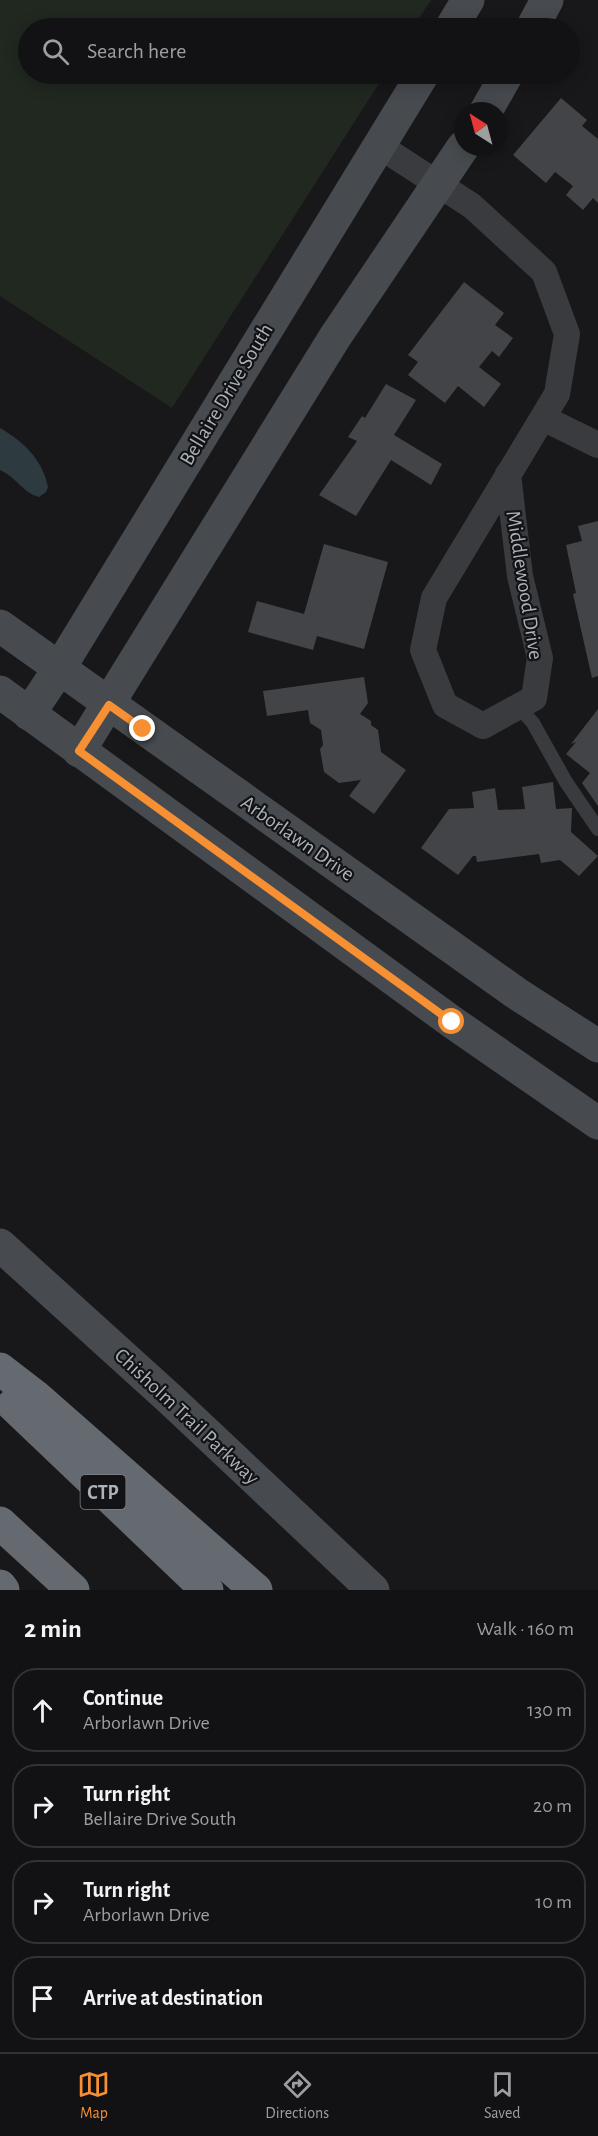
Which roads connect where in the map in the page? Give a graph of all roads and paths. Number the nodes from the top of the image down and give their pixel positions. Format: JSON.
{"nodes":[{"id":1,"x":468,"y":0,"type":"edge"},
{"id":2,"x":548,"y":0,"type":"edge"},
{"id":3,"x":457,"y":18,"type":"edge"},
{"id":4,"x":538,"y":18,"type":"edge"},
{"id":5,"x":417,"y":84,"type":"edge"},
{"id":6,"x":501,"y":84,"type":"edge"},
{"id":7,"x":491,"y":102,"type":"edge"},
{"id":8,"x":378,"y":145,"type":"junction"},
{"id":9,"x":458,"y":156,"type":"edge"},
{"id":10,"x":440,"y":184,"type":"junction"},
{"id":11,"x":543,"y":418,"type":"junction"},
{"id":12,"x":598,"y":445,"type":"edge"},
{"id":13,"x":508,"y":474,"type":"junction"},
{"id":14,"x":0,"y":626,"type":"edge"},
{"id":15,"x":59,"y":669,"type":"junction"},
{"id":16,"x":0,"y":692,"type":"edge"},
{"id":17,"x":109,"y":705,"type":"junction"},
{"id":18,"x":519,"y":707,"type":"junction"},
{"id":19,"x":29,"y":714,"type":"junction"},
{"id":20,"x":79,"y":751,"type":"junction"},
{"id":21,"x":598,"y":829,"type":"edge"},
{"id":22,"x":598,"y":1046,"type":"edge"},
{"id":23,"x":598,"y":1123,"type":"edge"},
{"id":24,"x":0,"y":1245,"type":"edge"},
{"id":25,"x":0,"y":1369,"type":"edge"},
{"id":26,"x":0,"y":1393,"type":"edge"},
{"id":27,"x":0,"y":1522,"type":"edge"},
{"id":28,"x":0,"y":1586,"type":"edge"},
{"id":29,"x":3,"y":1590,"type":"edge"},
{"id":30,"x":73,"y":1590,"type":"edge"},
{"id":31,"x":207,"y":1590,"type":"edge"},
{"id":32,"x":256,"y":1590,"type":"edge"},
{"id":33,"x":373,"y":1590,"type":"edge"}],
"edges":[{"from":1,"to":3,"type":"main road"},
{"from":2,"to":4,"type":"main road"},
{"from":5,"to":8,"type":"main road","name":"Bellaire Drive South"},
{"from":6,"to":7,"type":"main road"},
{"from":8,"to":10,"type":"street","name":"Middlewood Drive"},
{"from":8,"to":15,"type":"main road","name":"Bellaire Drive South"},
{"from":9,"to":10,"type":"main road"},
{"from":10,"to":11,"type":"street","name":"Middlewood Drive"},
{"from":10,"to":17,"type":"main road"},
{"from":11,"to":12,"type":"street"},
{"from":11,"to":13,"type":"street","name":"Middlewood Drive"},
{"from":13,"to":18,"type":"street","name":"Middlewood Drive"},
{"from":13,"to":18,"type":"street","name":"Middlewood Drive"},
{"from":14,"to":15,"type":"main road","name":"Arborlawn Drive"},
{"from":15,"to":17,"type":"main road","name":"Arborlawn Drive"},
{"from":15,"to":19,"type":"main road","name":"Bellaire Drive South"},
{"from":16,"to":19,"type":"main road"},
{"from":17,"to":20,"type":"main road"},
{"from":17,"to":22,"type":"main road","name":"Arborlawn Drive"},
{"from":18,"to":21,"type":"lane"},
{"from":19,"to":20,"type":"main road"},
{"from":20,"to":23,"type":"main road"},
{"from":24,"to":33,"type":"main road","name":"Chisholm Trail Parkway"},
{"from":25,"to":32,"type":"highway"},
{"from":26,"to":31,"type":"highway","number":"CTP"},
{"from":27,"to":30,"type":"highway"},
{"from":28,"to":29,"type":"highway"}]}
